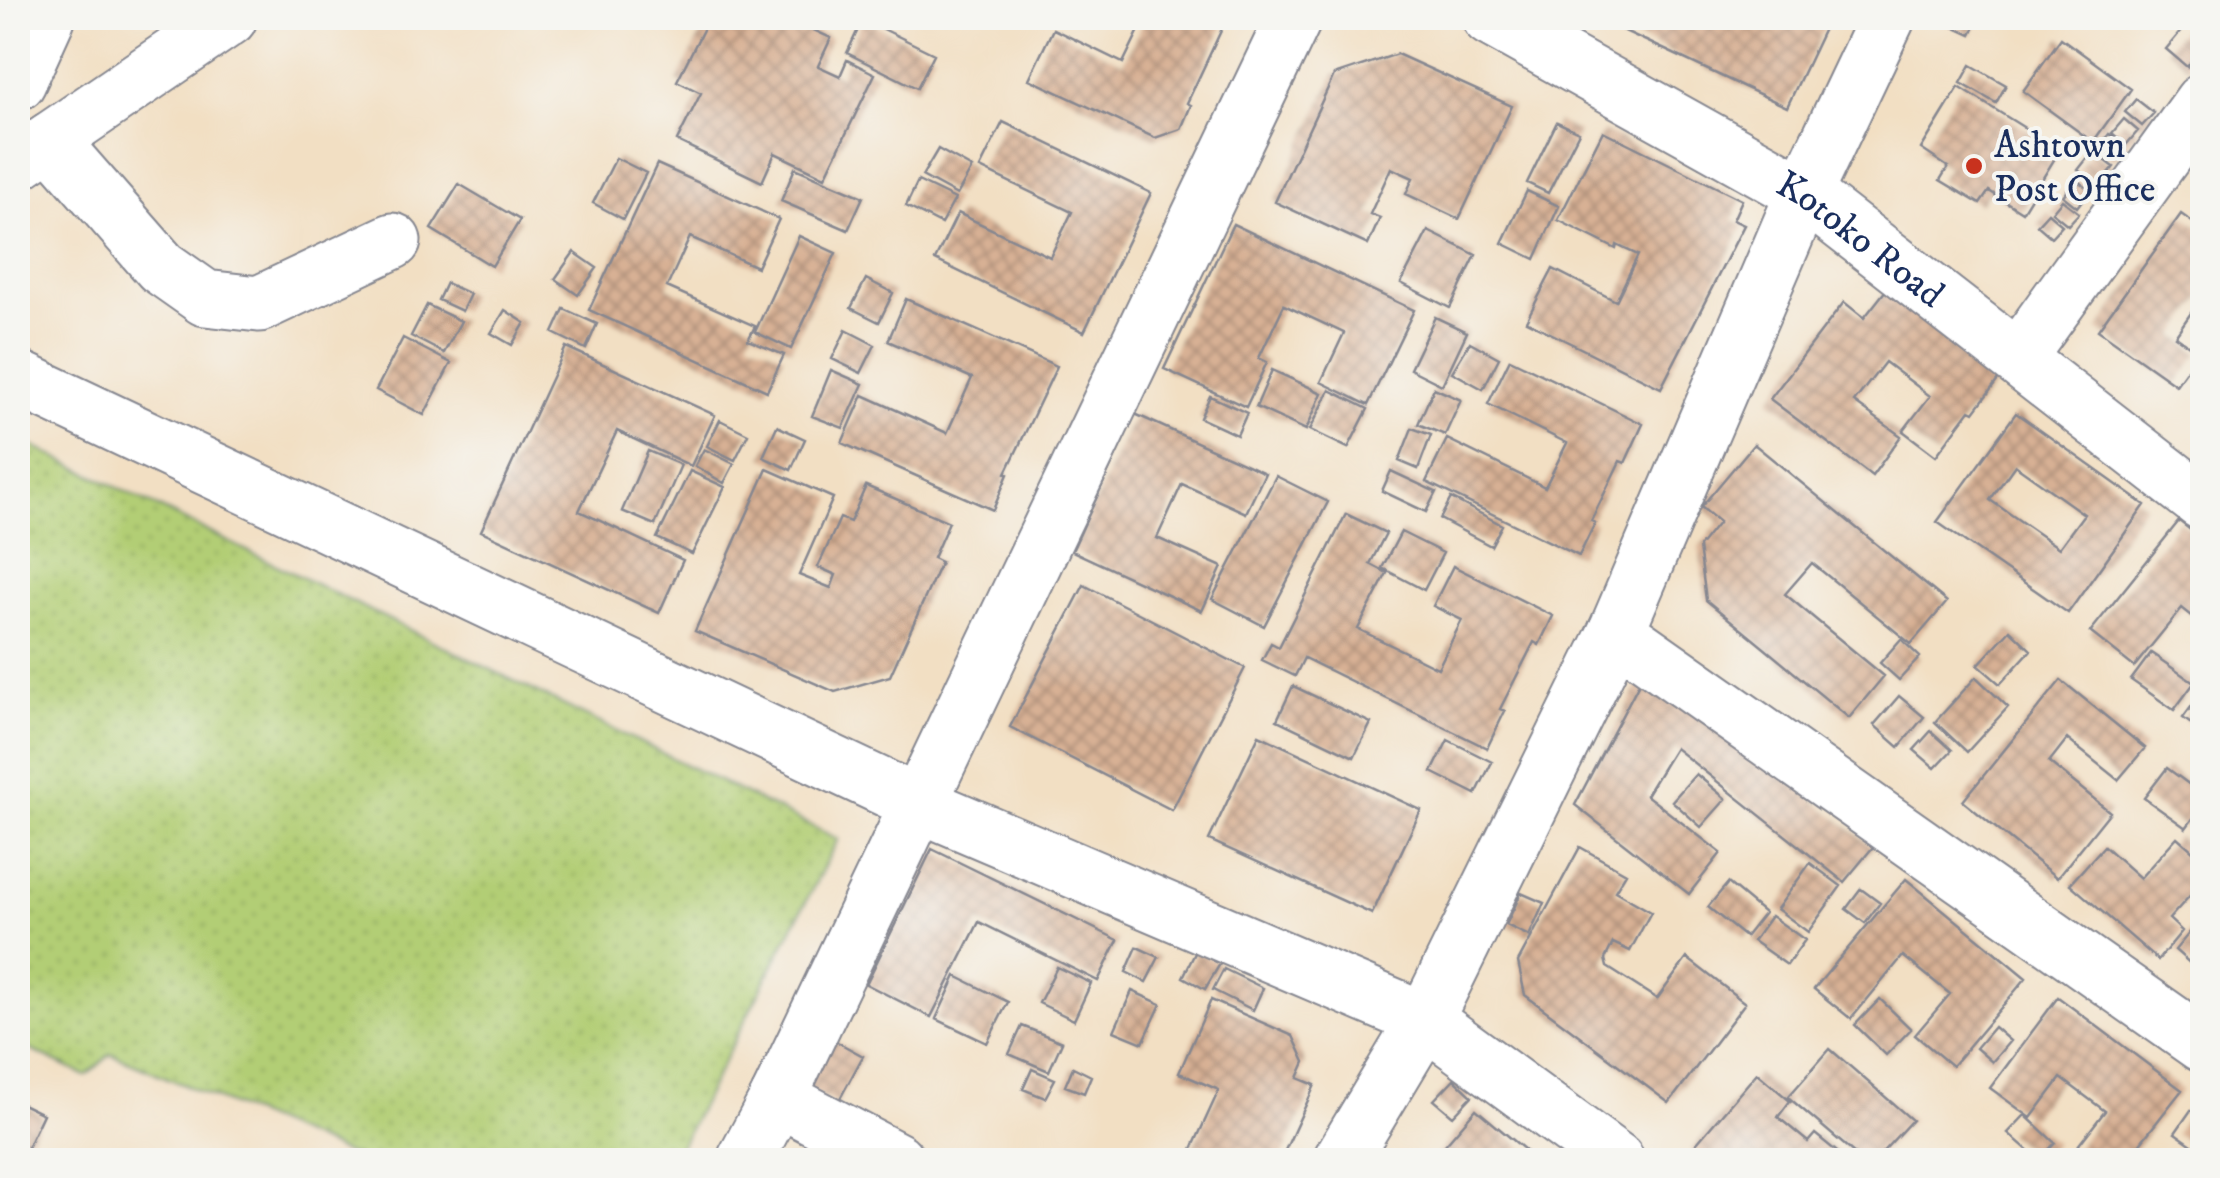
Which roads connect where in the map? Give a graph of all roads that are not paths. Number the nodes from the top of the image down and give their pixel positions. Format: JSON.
{"nodes":[{"id":1,"x":46,"y":18,"type":"edge"},
{"id":2,"x":229,"y":18,"type":"edge"},
{"id":3,"x":1294,"y":18,"type":"edge"},
{"id":4,"x":1490,"y":18,"type":"edge"},
{"id":5,"x":1887,"y":18,"type":"edge"},
{"id":6,"x":18,"y":82,"type":"edge"},
{"id":7,"x":2202,"y":102,"type":"edge"},
{"id":8,"x":34,"y":151,"type":"edge"},
{"id":9,"x":1804,"y":193,"type":"junction"},
{"id":10,"x":393,"y":242,"type":"dead end"},
{"id":11,"x":2018,"y":356,"type":"junction"},
{"id":12,"x":18,"y":378,"type":"edge"},
{"id":13,"x":2202,"y":502,"type":"edge"},
{"id":14,"x":1616,"y":632,"type":"junction"},
{"id":15,"x":919,"y":804,"type":"junction"},
{"id":16,"x":1425,"y":1020,"type":"junction"},
{"id":17,"x":2202,"y":1044,"type":"edge"},
{"id":18,"x":778,"y":1098,"type":"junction"},
{"id":19,"x":744,"y":1160,"type":"edge"},
{"id":20,"x":893,"y":1160,"type":"edge"},
{"id":21,"x":1341,"y":1160,"type":"edge"},
{"id":22,"x":1616,"y":1160,"type":"edge"}],
"edges":[{"from":1,"to":6,"type":"street"},
{"from":2,"to":8,"type":"street"},
{"from":3,"to":15,"type":"street"},
{"from":4,"to":9,"type":"street","name":"Kotoko Road"},
{"from":5,"to":9,"type":"street"},
{"from":7,"to":11,"type":"street"},
{"from":8,"to":10,"type":"street"},
{"from":9,"to":11,"type":"street","name":"Kotoko Road"},
{"from":9,"to":14,"type":"street"},
{"from":11,"to":13,"type":"street","name":"Kotoko Road"},
{"from":12,"to":15,"type":"street"},
{"from":14,"to":16,"type":"street"},
{"from":14,"to":17,"type":"street"},
{"from":15,"to":16,"type":"street"},
{"from":15,"to":18,"type":"street"},
{"from":16,"to":21,"type":"street"},
{"from":16,"to":22,"type":"street"},
{"from":18,"to":19,"type":"street"},
{"from":18,"to":20,"type":"street"}]}
